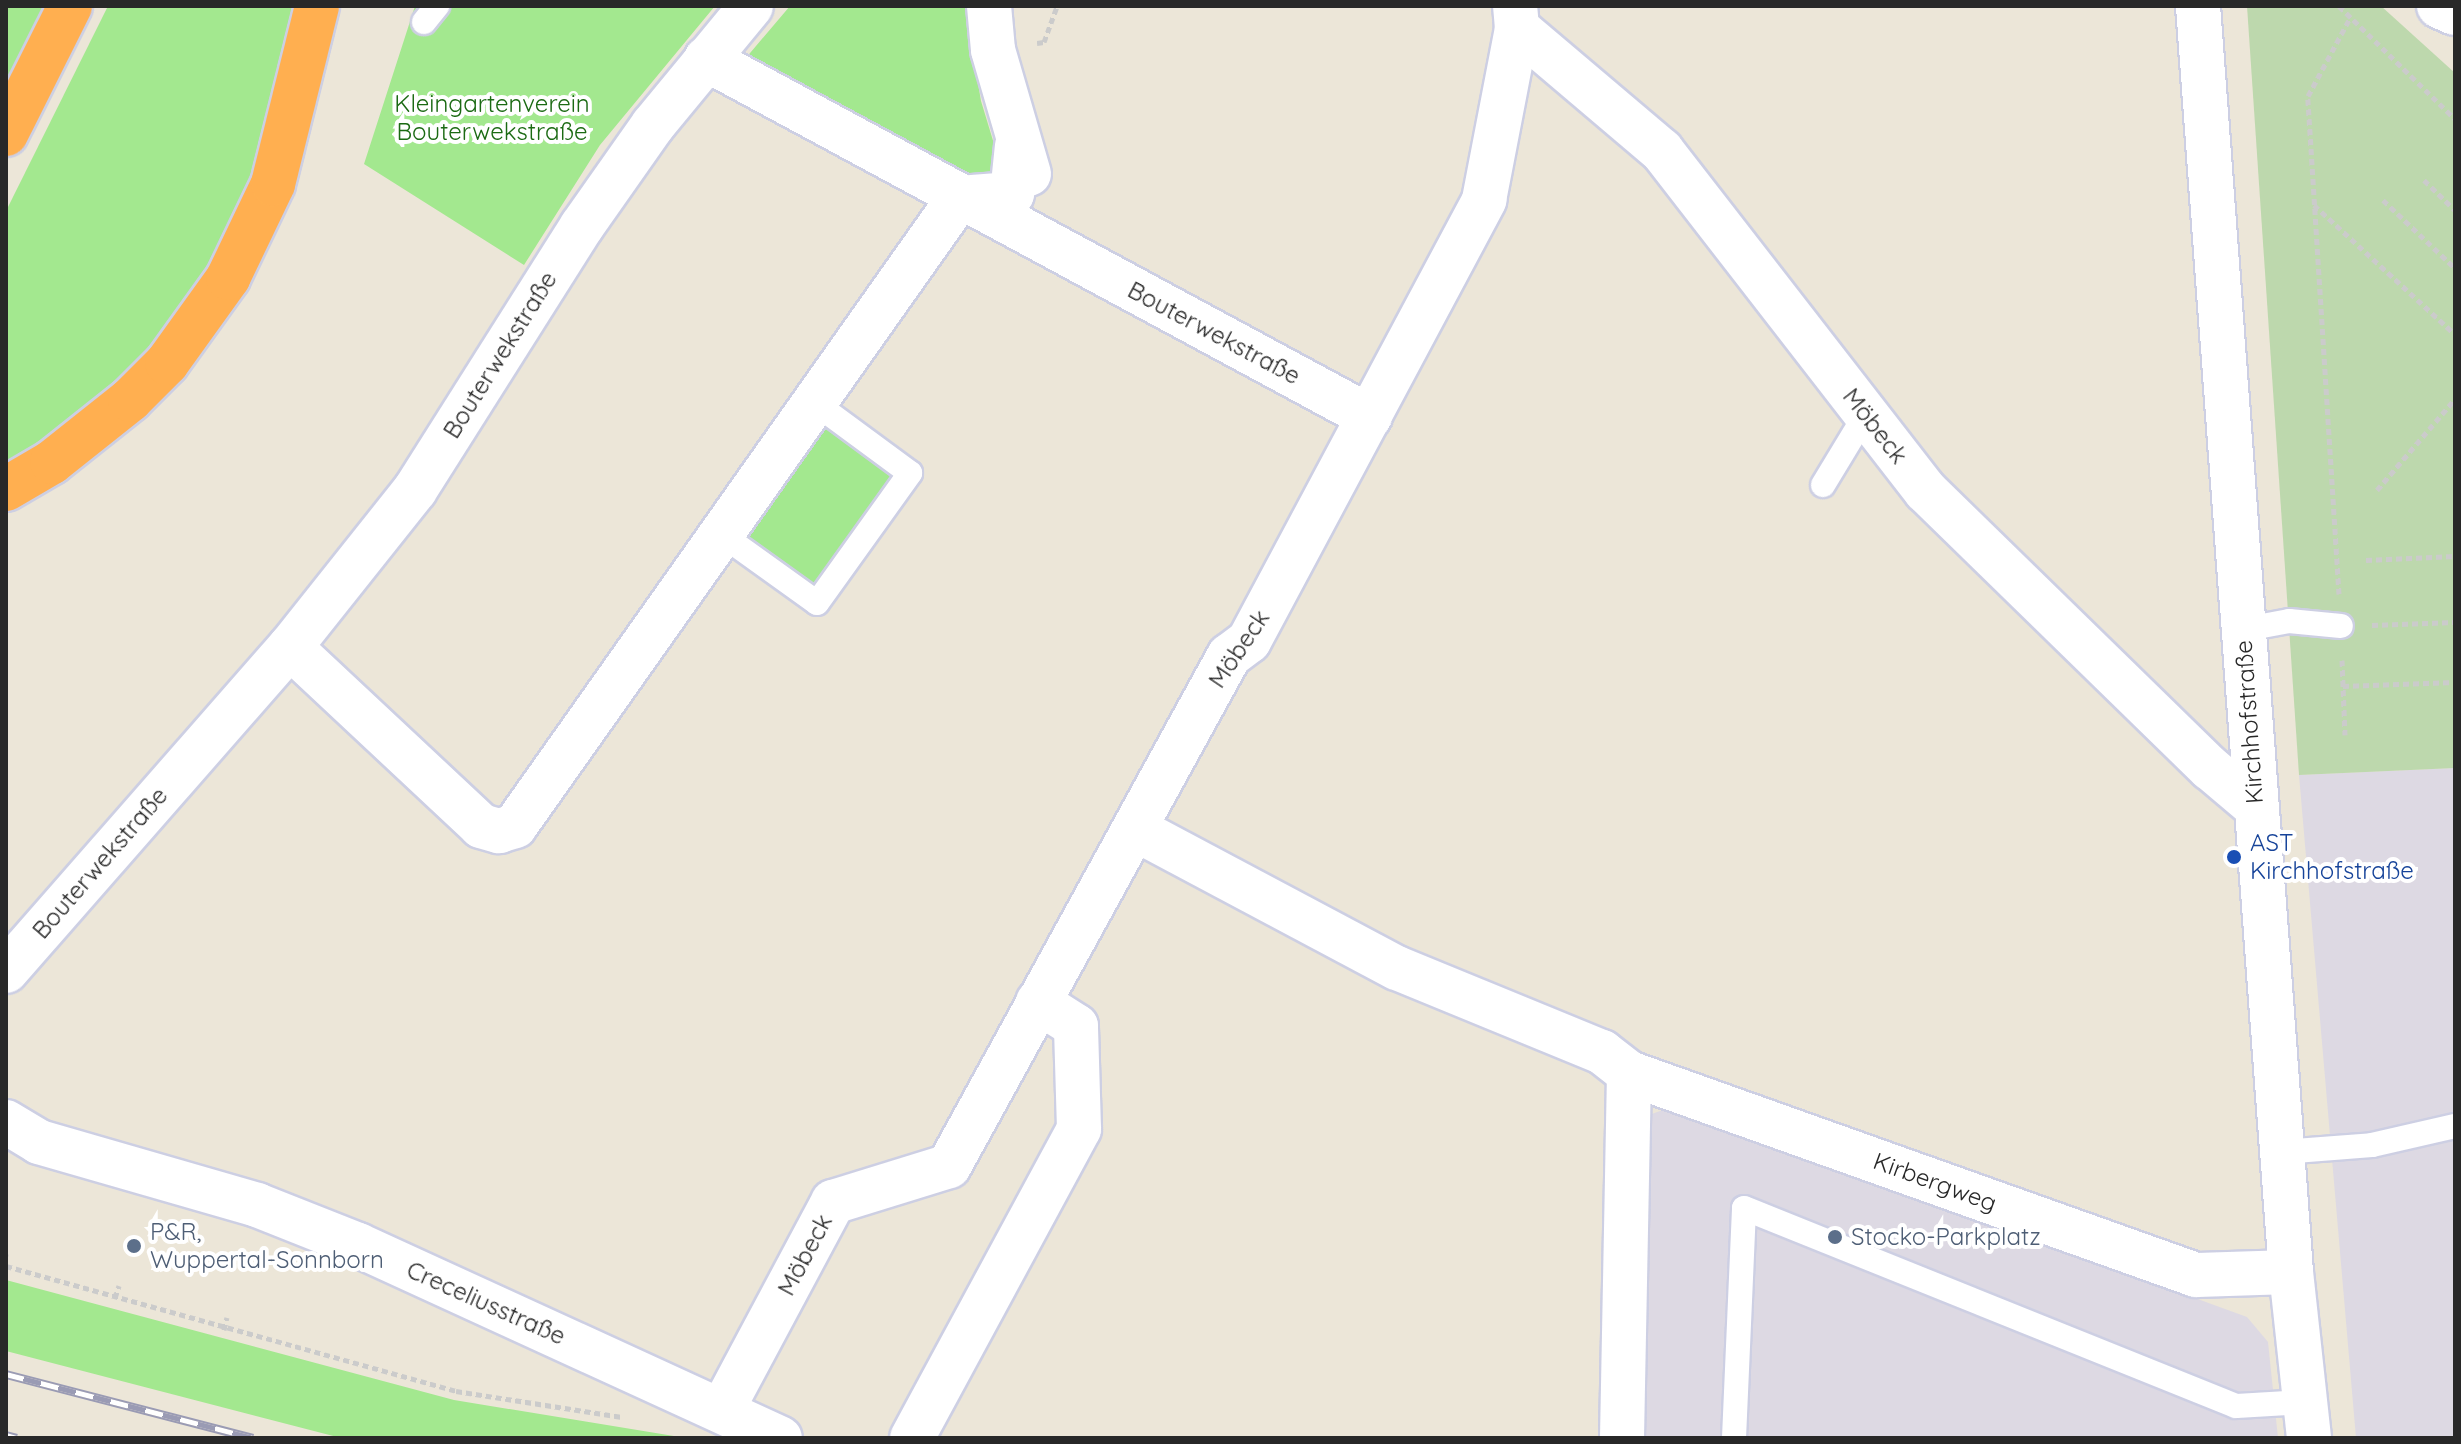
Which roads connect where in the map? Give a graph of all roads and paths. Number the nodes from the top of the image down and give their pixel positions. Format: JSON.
{"nodes":[{"id":1,"x":70,"y":6,"type":"edge"},
{"id":2,"x":317,"y":6,"type":"edge"},
{"id":3,"x":751,"y":6,"type":"edge"},
{"id":4,"x":989,"y":6,"type":"edge"},
{"id":5,"x":1057,"y":6,"type":"edge"},
{"id":6,"x":2198,"y":6,"type":"edge"},
{"id":7,"x":2339,"y":6,"type":"edge"},
{"id":8,"x":2439,"y":6,"type":"edge"},
{"id":9,"x":2455,"y":13,"type":"edge"},
{"id":10,"x":1516,"y":17,"type":"edge"},
{"id":11,"x":2350,"y":18,"type":"junction"},
{"id":12,"x":1031,"y":44,"type":"dead end"},
{"id":13,"x":706,"y":59,"type":"junction"},
{"id":14,"x":2455,"y":119,"type":"edge"},
{"id":15,"x":6,"y":134,"type":"edge"},
{"id":16,"x":1017,"y":146,"type":"junction"},
{"id":17,"x":2424,"y":180,"type":"dead end"},
{"id":18,"x":959,"y":198,"type":"junction"},
{"id":19,"x":2383,"y":200,"type":"dead end"},
{"id":20,"x":2313,"y":204,"type":"junction"},
{"id":21,"x":2455,"y":210,"type":"edge"},
{"id":22,"x":1059,"y":249,"type":"junction"},
{"id":23,"x":2455,"y":268,"type":"edge"},
{"id":24,"x":2455,"y":334,"type":"edge"},
{"id":25,"x":2455,"y":399,"type":"edge"},
{"id":26,"x":815,"y":403,"type":"junction"},
{"id":27,"x":1866,"y":414,"type":"junction"},
{"id":28,"x":1370,"y":417,"type":"junction"},
{"id":29,"x":1823,"y":485,"type":"dead end"},
{"id":30,"x":6,"y":489,"type":"edge"},
{"id":31,"x":2377,"y":490,"type":"dead end"},
{"id":32,"x":721,"y":534,"type":"junction"},
{"id":33,"x":2455,"y":556,"type":"edge"},
{"id":34,"x":2366,"y":560,"type":"dead end"},
{"id":35,"x":2455,"y":622,"type":"edge"},
{"id":36,"x":2341,"y":626,"type":"junction"},
{"id":37,"x":2241,"y":630,"type":"junction"},
{"id":38,"x":290,"y":647,"type":"junction"},
{"id":39,"x":2455,"y":682,"type":"edge"},
{"id":40,"x":2343,"y":686,"type":"junction"},
{"id":41,"x":2345,"y":735,"type":"dead end"},
{"id":42,"x":2255,"y":806,"type":"junction"},
{"id":43,"x":1137,"y":830,"type":"junction"},
{"id":44,"x":6,"y":971,"type":"edge"},
{"id":45,"x":1038,"y":1002,"type":"junction"},
{"id":46,"x":1629,"y":1073,"type":"junction"},
{"id":47,"x":6,"y":1122,"type":"edge"},
{"id":48,"x":2455,"y":1126,"type":"edge"},
{"id":49,"x":2282,"y":1152,"type":"junction"},
{"id":50,"x":6,"y":1266,"type":"edge"},
{"id":51,"x":2291,"y":1272,"type":"junction"},
{"id":52,"x":119,"y":1286,"type":"dead end"},
{"id":53,"x":115,"y":1298,"type":"junction"},
{"id":54,"x":227,"y":1317,"type":"dead end"},
{"id":55,"x":224,"y":1330,"type":"junction"},
{"id":56,"x":722,"y":1410,"type":"junction"},
{"id":57,"x":627,"y":1418,"type":"dead end"},
{"id":58,"x":2307,"y":1420,"type":"edge"},
{"id":59,"x":780,"y":1438,"type":"edge"},
{"id":60,"x":912,"y":1438,"type":"edge"},
{"id":61,"x":1622,"y":1438,"type":"edge"},
{"id":62,"x":1734,"y":1438,"type":"edge"}],
"edges":[{"from":1,"to":15,"type":"highway"},
{"from":2,"to":30,"type":"highway"},
{"from":3,"to":13,"type":"street","name":"Bouterwekstraße"},
{"from":4,"to":16,"type":"street"},
{"from":5,"to":12,"type":"path"},
{"from":6,"to":37,"type":"street","name":"Kirchhofstraße"},
{"from":7,"to":11,"type":"path"},
{"from":8,"to":9,"type":"street"},
{"from":10,"to":27,"type":"street","name":"Möbeck"},
{"from":10,"to":28,"type":"street","name":"Möbeck"},
{"from":11,"to":14,"type":"path"},
{"from":11,"to":20,"type":"path"},
{"from":13,"to":18,"type":"street","name":"Bouterwekstraße"},
{"from":13,"to":38,"type":"street","name":"Bouterwekstraße"},
{"from":16,"to":18,"type":"street"},
{"from":16,"to":22,"type":"street"},
{"from":17,"to":21,"type":"path"},
{"from":18,"to":22,"type":"street","name":"Bouterwekstraße"},
{"from":18,"to":26,"type":"street"},
{"from":19,"to":23,"type":"path"},
{"from":20,"to":24,"type":"path"},
{"from":20,"to":36,"type":"path"},
{"from":22,"to":28,"type":"street","name":"Bouterwekstraße"},
{"from":25,"to":31,"type":"path"},
{"from":26,"to":32,"type":"street"},
{"from":26,"to":32,"type":"lane"},
{"from":27,"to":29,"type":"lane"},
{"from":27,"to":42,"type":"street","name":"Möbeck"},
{"from":28,"to":43,"type":"street","name":"Möbeck"},
{"from":32,"to":38,"type":"street"},
{"from":33,"to":34,"type":"path"},
{"from":35,"to":36,"type":"path"},
{"from":36,"to":37,"type":"lane"},
{"from":36,"to":40,"type":"path"},
{"from":37,"to":42,"type":"street","name":"Kirchhofstraße"},
{"from":38,"to":44,"type":"street","name":"Bouterwekstraße"},
{"from":39,"to":40,"type":"path"},
{"from":40,"to":41,"type":"path"},
{"from":42,"to":49,"type":"street","name":"Kirchhofstraße"},
{"from":43,"to":45,"type":"street","name":"Möbeck"},
{"from":43,"to":46,"type":"street","name":"Kirbergweg"},
{"from":45,"to":56,"type":"street","name":"Möbeck"},
{"from":45,"to":60,"type":"street"},
{"from":46,"to":51,"type":"street","name":"Kirbergweg"},
{"from":46,"to":61,"type":"street"},
{"from":47,"to":56,"type":"street","name":"Creceliusstraße"},
{"from":48,"to":49,"type":"lane"},
{"from":49,"to":51,"type":"street","name":"Kirchhofstraße"},
{"from":50,"to":53,"type":"path"},
{"from":51,"to":58,"type":"street","name":"Kirchhofstraße"},
{"from":52,"to":53,"type":"path"},
{"from":53,"to":55,"type":"path"},
{"from":54,"to":55,"type":"path"},
{"from":55,"to":57,"type":"path"},
{"from":56,"to":59,"type":"street","name":"Creceliusstraße"},
{"from":58,"to":62,"type":"lane"}]}
